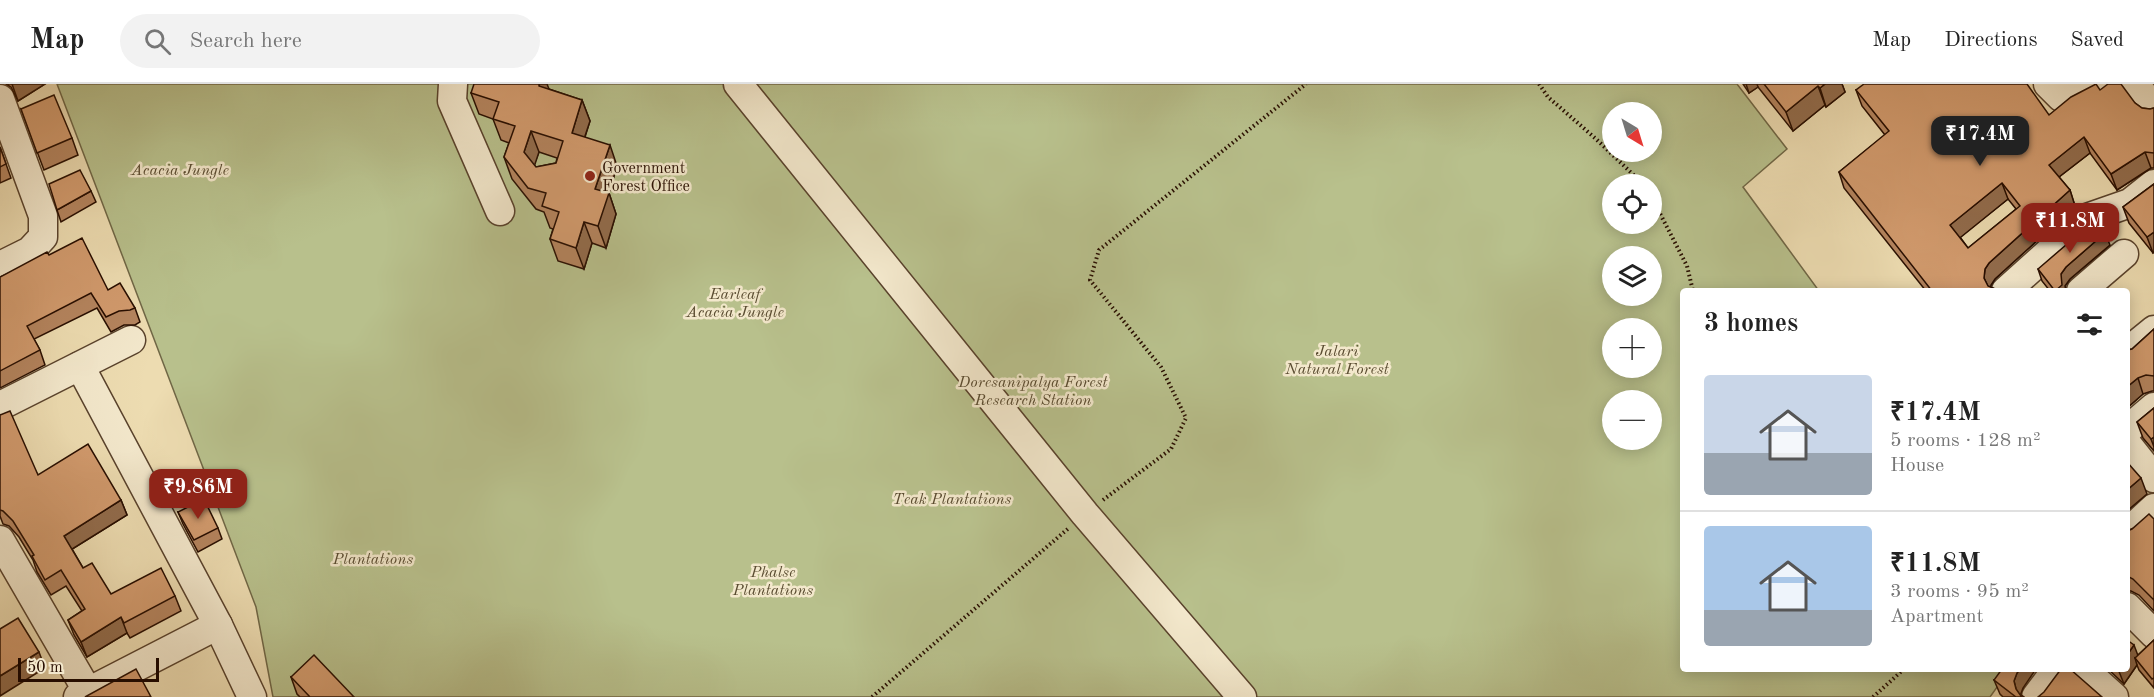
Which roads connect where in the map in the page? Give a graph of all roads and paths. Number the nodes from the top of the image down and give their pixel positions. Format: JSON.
{"nodes":[{"id":1,"x":453,"y":84,"type":"edge"},
{"id":2,"x":738,"y":84,"type":"edge"},
{"id":3,"x":1306,"y":84,"type":"edge"},
{"id":4,"x":1539,"y":84,"type":"edge"},
{"id":5,"x":2048,"y":84,"type":"edge"},
{"id":6,"x":2097,"y":84,"type":"edge"},
{"id":7,"x":2135,"y":84,"type":"edge"},
{"id":8,"x":0,"y":99,"type":"edge"},
{"id":9,"x":2154,"y":109,"type":"edge"},
{"id":10,"x":1633,"y":174,"type":"edge"},
{"id":11,"x":2154,"y":184,"type":"edge"},
{"id":12,"x":500,"y":211,"type":"dead end"},
{"id":13,"x":1662,"y":217,"type":"edge"},
{"id":14,"x":2124,"y":254,"type":"dead end"},
{"id":15,"x":0,"y":266,"type":"edge"},
{"id":16,"x":1692,"y":288,"type":"edge"},
{"id":17,"x":2009,"y":288,"type":"edge"},
{"id":18,"x":2084,"y":288,"type":"edge"},
{"id":19,"x":2154,"y":330,"type":"edge"},
{"id":20,"x":131,"y":340,"type":"dead end"},
{"id":21,"x":2130,"y":350,"type":"edge"},
{"id":22,"x":80,"y":366,"type":"junction"},
{"id":23,"x":0,"y":406,"type":"edge"},
{"id":24,"x":2154,"y":407,"type":"edge"},
{"id":25,"x":2130,"y":427,"type":"edge"},
{"id":26,"x":2130,"y":448,"type":"edge"},
{"id":27,"x":2154,"y":478,"type":"edge"},
{"id":28,"x":2154,"y":508,"type":"edge"},
{"id":29,"x":1085,"y":514,"type":"junction"},
{"id":30,"x":2130,"y":529,"type":"edge"},
{"id":31,"x":0,"y":540,"type":"edge"},
{"id":32,"x":2130,"y":610,"type":"edge"},
{"id":33,"x":218,"y":625,"type":"junction"},
{"id":34,"x":2154,"y":634,"type":"edge"},
{"id":35,"x":1901,"y":672,"type":"edge"},
{"id":36,"x":2054,"y":672,"type":"edge"},
{"id":37,"x":2086,"y":672,"type":"edge"},
{"id":38,"x":83,"y":695,"type":"edge"},
{"id":39,"x":252,"y":697,"type":"edge"},
{"id":40,"x":872,"y":697,"type":"edge"},
{"id":41,"x":1242,"y":697,"type":"edge"},
{"id":42,"x":1873,"y":697,"type":"edge"},
{"id":43,"x":2036,"y":697,"type":"edge"},
{"id":44,"x":2114,"y":697,"type":"edge"}],
"edges":[{"from":1,"to":12,"type":"street"},
{"from":2,"to":29,"type":"street"},
{"from":3,"to":29,"type":"path"},
{"from":4,"to":10,"type":"path"},
{"from":5,"to":6,"type":"street"},
{"from":7,"to":9,"type":"street"},
{"from":8,"to":15,"type":"street"},
{"from":11,"to":17,"type":"street"},
{"from":13,"to":16,"type":"path"},
{"from":14,"to":18,"type":"street"},
{"from":19,"to":21,"type":"street"},
{"from":20,"to":22,"type":"street"},
{"from":22,"to":23,"type":"street"},
{"from":22,"to":33,"type":"street"},
{"from":24,"to":25,"type":"street"},
{"from":26,"to":27,"type":"street"},
{"from":28,"to":30,"type":"street"},
{"from":29,"to":40,"type":"path"},
{"from":29,"to":41,"type":"street"},
{"from":31,"to":38,"type":"street"},
{"from":32,"to":34,"type":"street"},
{"from":33,"to":38,"type":"street"},
{"from":33,"to":39,"type":"street"},
{"from":35,"to":42,"type":"path"},
{"from":36,"to":43,"type":"street"},
{"from":37,"to":44,"type":"street"}]}
